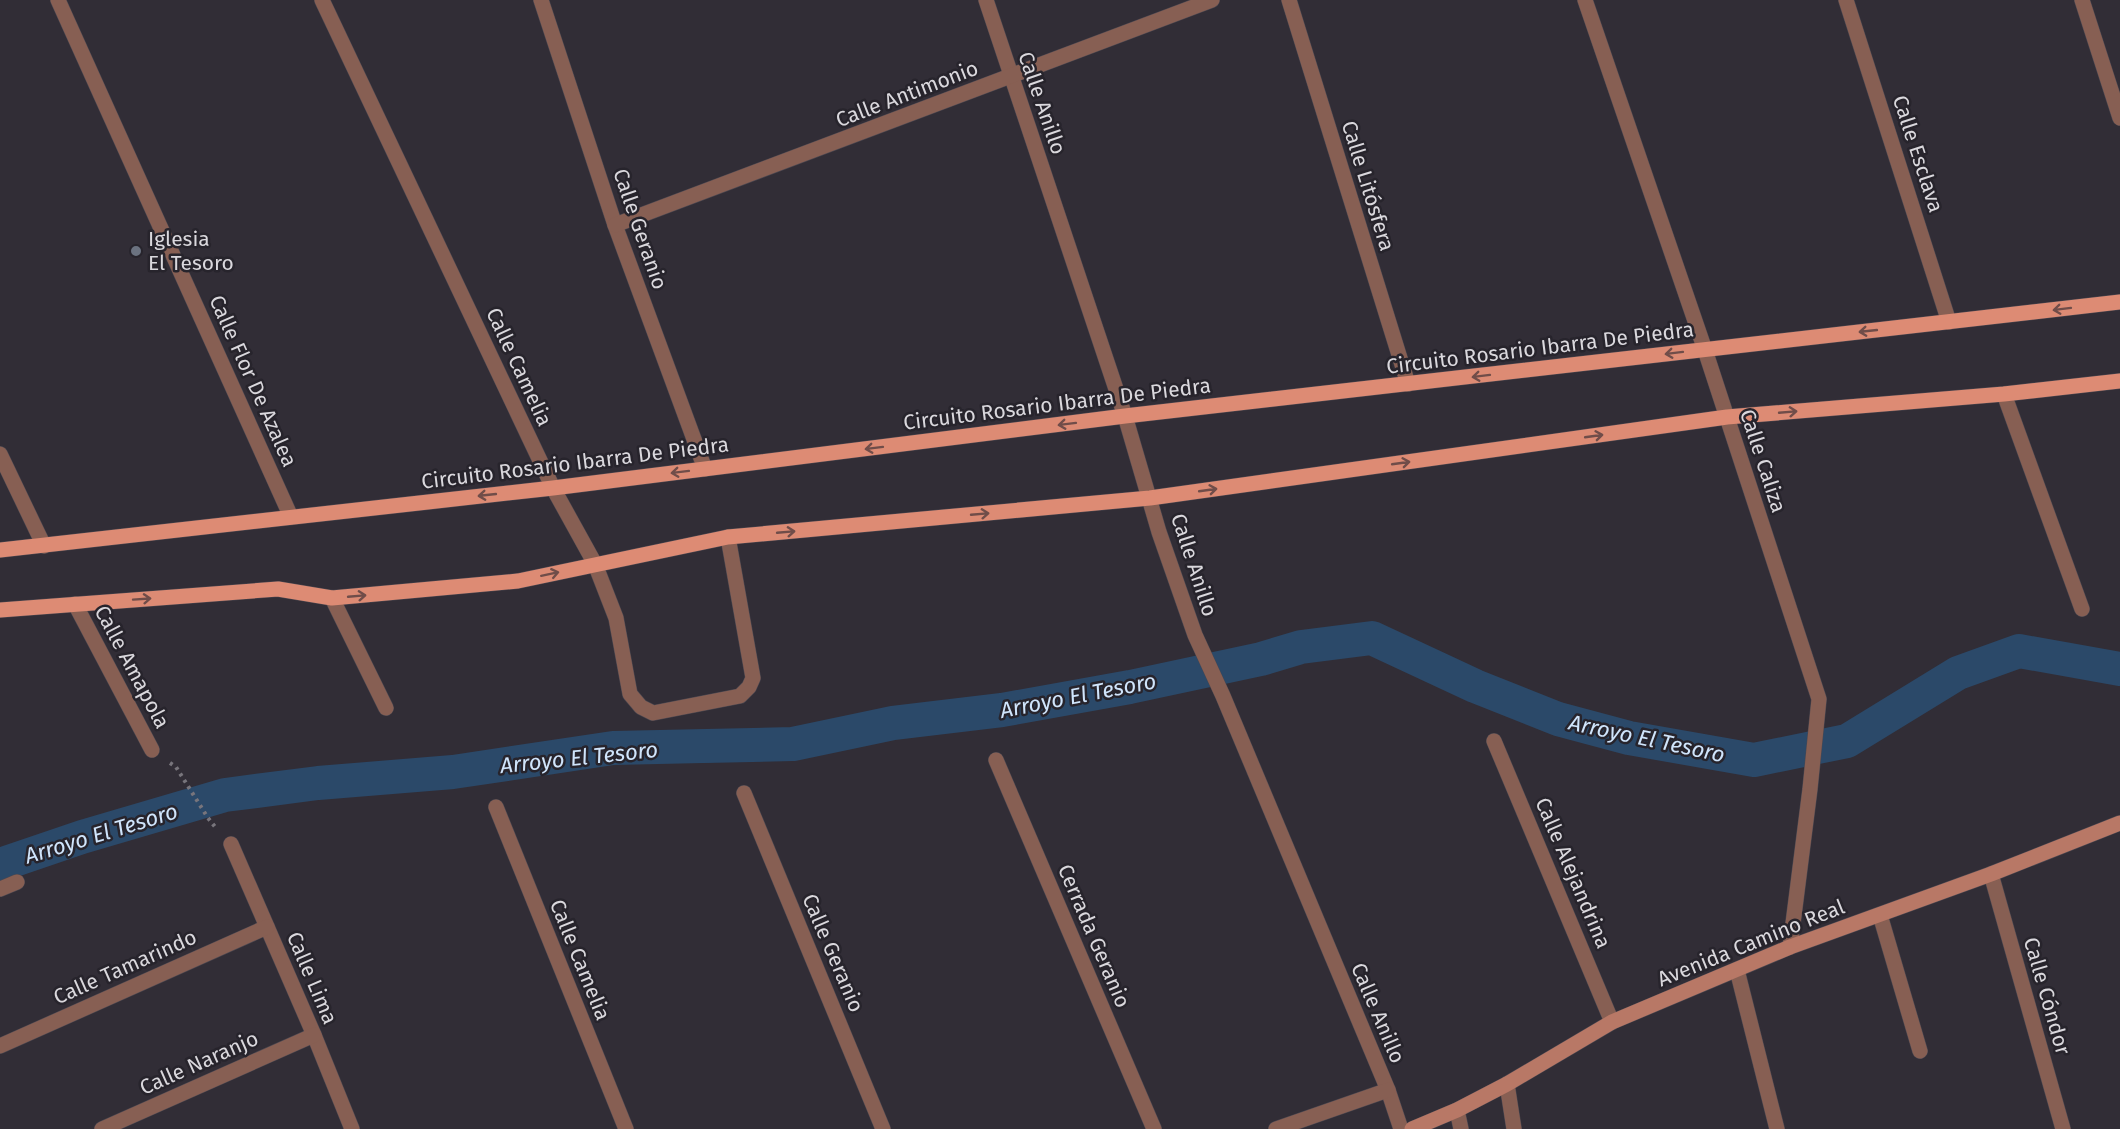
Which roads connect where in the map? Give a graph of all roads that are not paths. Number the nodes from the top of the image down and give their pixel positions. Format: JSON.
{"nodes":[{"id":1,"x":58,"y":0,"type":"edge"},
{"id":2,"x":322,"y":0,"type":"edge"},
{"id":3,"x":541,"y":0,"type":"edge"},
{"id":4,"x":986,"y":0,"type":"edge"},
{"id":5,"x":1212,"y":0,"type":"edge"},
{"id":6,"x":1288,"y":0,"type":"edge"},
{"id":7,"x":1585,"y":0,"type":"edge"},
{"id":8,"x":1846,"y":0,"type":"edge"},
{"id":9,"x":2082,"y":0,"type":"edge"},
{"id":10,"x":1011,"y":77,"type":"junction"},
{"id":11,"x":2120,"y":118,"type":"edge"},
{"id":12,"x":615,"y":225,"type":"junction"},
{"id":13,"x":2120,"y":302,"type":"edge"},
{"id":14,"x":1949,"y":322,"type":"junction"},
{"id":15,"x":1705,"y":350,"type":"junction"},
{"id":16,"x":2120,"y":381,"type":"edge"},
{"id":17,"x":1408,"y":384,"type":"junction"},
{"id":18,"x":2004,"y":394,"type":"junction"},
{"id":19,"x":1125,"y":416,"type":"junction"},
{"id":20,"x":1727,"y":417,"type":"junction"},
{"id":21,"x":0,"y":454,"type":"edge"},
{"id":22,"x":705,"y":469,"type":"junction"},
{"id":23,"x":553,"y":488,"type":"junction"},
{"id":24,"x":1150,"y":498,"type":"junction"},
{"id":25,"x":291,"y":517,"type":"junction"},
{"id":26,"x":728,"y":537,"type":"junction"},
{"id":27,"x":44,"y":546,"type":"junction"},
{"id":28,"x":0,"y":550,"type":"edge"},
{"id":29,"x":595,"y":564,"type":"junction"},
{"id":30,"x":332,"y":598,"type":"junction"},
{"id":31,"x":75,"y":604,"type":"junction"},
{"id":32,"x":2082,"y":609,"type":"dead end"},
{"id":33,"x":0,"y":610,"type":"edge"},
{"id":34,"x":386,"y":708,"type":"dead end"},
{"id":35,"x":1494,"y":741,"type":"dead end"},
{"id":36,"x":152,"y":750,"type":"dead end"},
{"id":37,"x":996,"y":760,"type":"dead end"},
{"id":38,"x":744,"y":793,"type":"dead end"},
{"id":39,"x":496,"y":807,"type":"dead end"},
{"id":40,"x":2120,"y":823,"type":"edge"},
{"id":41,"x":231,"y":844,"type":"dead end"},
{"id":42,"x":1991,"y":874,"type":"junction"},
{"id":43,"x":17,"y":882,"type":"dead end"},
{"id":44,"x":0,"y":889,"type":"edge"},
{"id":45,"x":1880,"y":915,"type":"junction"},
{"id":46,"x":267,"y":927,"type":"junction"},
{"id":47,"x":1790,"y":947,"type":"junction"},
{"id":48,"x":1737,"y":969,"type":"junction"},
{"id":49,"x":1612,"y":1022,"type":"junction"},
{"id":50,"x":314,"y":1035,"type":"junction"},
{"id":51,"x":0,"y":1046,"type":"edge"},
{"id":52,"x":1920,"y":1051,"type":"dead end"},
{"id":53,"x":1507,"y":1084,"type":"junction"},
{"id":54,"x":1388,"y":1090,"type":"junction"},
{"id":55,"x":1457,"y":1110,"type":"junction"},
{"id":56,"x":622,"y":1128,"type":"edge"},
{"id":57,"x":102,"y":1129,"type":"edge"},
{"id":58,"x":352,"y":1129,"type":"edge"},
{"id":59,"x":884,"y":1129,"type":"edge"},
{"id":60,"x":1154,"y":1129,"type":"edge"},
{"id":61,"x":1276,"y":1129,"type":"edge"},
{"id":62,"x":1401,"y":1129,"type":"edge"},
{"id":63,"x":1412,"y":1129,"type":"edge"},
{"id":64,"x":1461,"y":1129,"type":"edge"},
{"id":65,"x":1514,"y":1129,"type":"edge"},
{"id":66,"x":1777,"y":1129,"type":"edge"},
{"id":67,"x":2063,"y":1129,"type":"edge"}],
"edges":[{"from":1,"to":25,"type":"street","name":"Calle Flor De Azalea"},
{"from":2,"to":23,"type":"street","name":"Calle Camelia"},
{"from":3,"to":12,"type":"street","name":"Calle Geranio"},
{"from":4,"to":10,"type":"street","name":"Calle Anillo"},
{"from":5,"to":10,"type":"street","name":"Calle Antimonio"},
{"from":6,"to":17,"type":"street","name":"Calle Litósfera"},
{"from":7,"to":15,"type":"street","name":"Calle Caliza"},
{"from":8,"to":14,"type":"street","name":"Calle Esclava"},
{"from":9,"to":11,"type":"street"},
{"from":10,"to":12,"type":"street","name":"Calle Antimonio"},
{"from":10,"to":19,"type":"street","name":"Calle Anillo"},
{"from":12,"to":22,"type":"street","name":"Calle Geranio"},
{"from":13,"to":14,"type":"main road","name":"Circuito Rosario Ibarra De Piedra","one_way":true},
{"from":14,"to":15,"type":"main road","name":"Circuito Rosario Ibarra De Piedra","one_way":true},
{"from":15,"to":17,"type":"main road","name":"Circuito Rosario Ibarra De Piedra","one_way":true},
{"from":15,"to":20,"type":"street","name":"Calle Caliza"},
{"from":16,"to":18,"type":"main road"},
{"from":17,"to":19,"type":"main road","name":"Circuito Rosario Ibarra De Piedra"},
{"from":20,"to":18,"type":"main road","one_way":true},
{"from":18,"to":32,"type":"street"},
{"from":19,"to":22,"type":"main road","name":"Circuito Rosario Ibarra De Piedra","one_way":true},
{"from":19,"to":24,"type":"street","name":"Calle Anillo"},
{"from":24,"to":20,"type":"main road","one_way":true},
{"from":20,"to":47,"type":"street","name":"Calle Caliza"},
{"from":21,"to":27,"type":"street"},
{"from":22,"to":23,"type":"main road","name":"Circuito Rosario Ibarra De Piedra","one_way":true},
{"from":23,"to":25,"type":"main road","name":"Circuito Rosario Ibarra De Piedra","one_way":true},
{"from":23,"to":29,"type":"street","name":"Calle Camelia"},
{"from":26,"to":24,"type":"main road","one_way":true},
{"from":24,"to":54,"type":"street","name":"Calle Anillo"},
{"from":25,"to":27,"type":"main road","name":"Circuito Rosario Ibarra De Piedra"},
{"from":26,"to":29,"type":"main road"},
{"from":26,"to":29,"type":"street","name":"Calle Camelia"},
{"from":27,"to":28,"type":"main road","name":"Circuito Rosario Ibarra De Piedra"},
{"from":30,"to":29,"type":"main road","one_way":true},
{"from":31,"to":30,"type":"main road","one_way":true},
{"from":30,"to":34,"type":"street"},
{"from":31,"to":33,"type":"main road"},
{"from":31,"to":36,"type":"street","name":"Calle Amapola"},
{"from":35,"to":49,"type":"street","name":"Calle Alejandrina"},
{"from":37,"to":60,"type":"street","name":"Cerrada Geranio"},
{"from":38,"to":59,"type":"street","name":"Calle Geranio"},
{"from":39,"to":56,"type":"street","name":"Calle Camelia"},
{"from":40,"to":42,"type":"street","name":"Avenida Camino Real"},
{"from":41,"to":46,"type":"street","name":"Calle Lima"},
{"from":42,"to":45,"type":"street","name":"Avenida Camino Real"},
{"from":42,"to":67,"type":"street","name":"Calle Cóndor"},
{"from":43,"to":44,"type":"street"},
{"from":45,"to":47,"type":"street","name":"Avenida Camino Real"},
{"from":45,"to":52,"type":"street"},
{"from":46,"to":50,"type":"street","name":"Calle Lima"},
{"from":46,"to":51,"type":"street","name":"Calle Tamarindo"},
{"from":47,"to":48,"type":"street","name":"Avenida Camino Real"},
{"from":48,"to":49,"type":"street","name":"Avenida Camino Real"},
{"from":48,"to":66,"type":"street"},
{"from":49,"to":53,"type":"street","name":"Avenida Camino Real"},
{"from":50,"to":57,"type":"street","name":"Calle Naranjo"},
{"from":50,"to":58,"type":"street","name":"Calle Lima"},
{"from":53,"to":55,"type":"street","name":"Avenida Camino Real"},
{"from":53,"to":65,"type":"street"},
{"from":54,"to":61,"type":"street"},
{"from":54,"to":62,"type":"street","name":"Calle Anillo"},
{"from":55,"to":63,"type":"street","name":"Avenida Camino Real"},
{"from":55,"to":64,"type":"street"}]}
